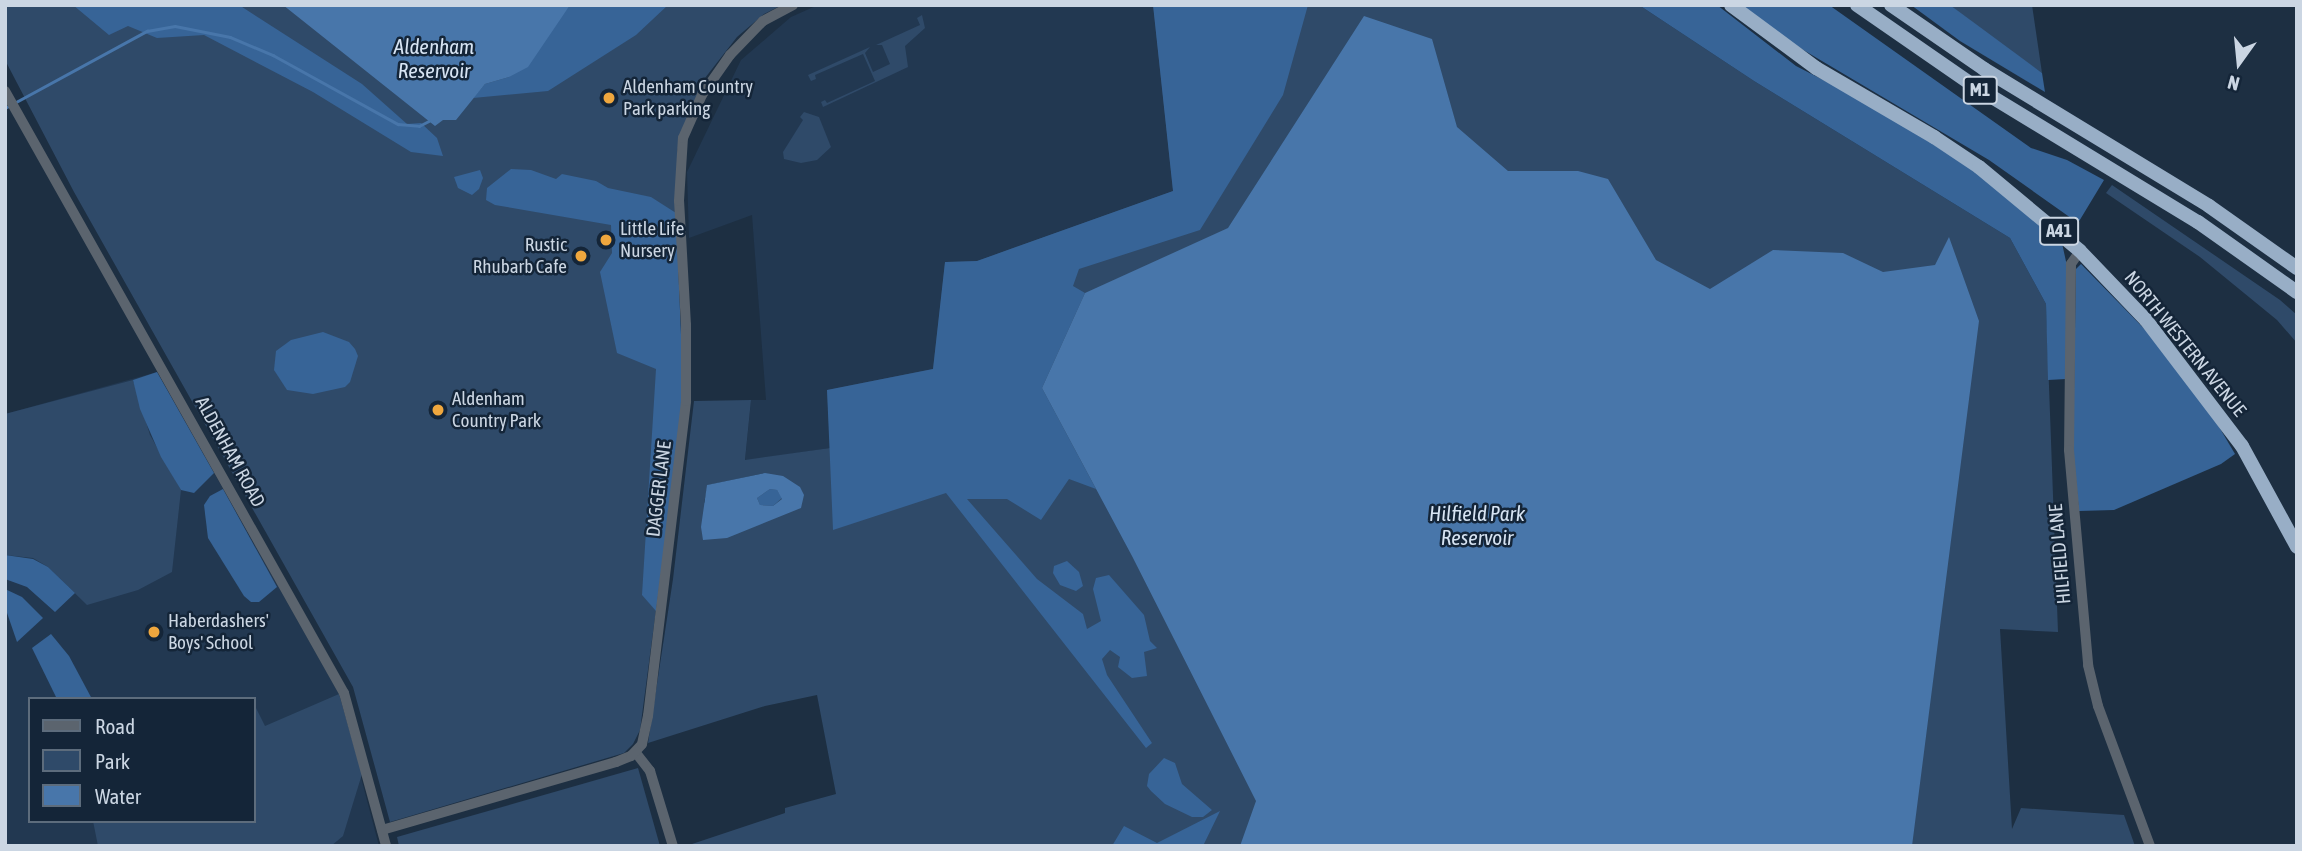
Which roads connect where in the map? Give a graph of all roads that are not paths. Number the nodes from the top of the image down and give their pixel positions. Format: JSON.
{"nodes":[{"id":1,"x":793,"y":5,"type":"edge"},
{"id":2,"x":1731,"y":5,"type":"edge"},
{"id":3,"x":1857,"y":5,"type":"edge"},
{"id":4,"x":1891,"y":5,"type":"edge"},
{"id":5,"x":10,"y":100,"type":"edge"},
{"id":6,"x":2080,"y":251,"type":"junction"},
{"id":7,"x":2297,"y":268,"type":"edge"},
{"id":8,"x":2297,"y":292,"type":"edge"},
{"id":9,"x":2297,"y":547,"type":"edge"},
{"id":10,"x":636,"y":753,"type":"junction"},
{"id":11,"x":382,"y":830,"type":"junction"},
{"id":12,"x":386,"y":846,"type":"edge"},
{"id":13,"x":673,"y":846,"type":"edge"},
{"id":14,"x":2150,"y":846,"type":"edge"}],
"edges":[{"from":1,"to":10,"type":"street","name":"DAGGER LANE"},
{"from":2,"to":6,"type":"highway","name":"NORTH WESTERN AVENUE","number":"A41"},
{"from":3,"to":8,"type":"highway","number":"M1"},
{"from":4,"to":7,"type":"highway","number":"M1"},
{"from":5,"to":11,"type":"street","name":"ALDENHAM ROAD"},
{"from":6,"to":9,"type":"highway","name":"NORTH WESTERN AVENUE","number":"A41"},
{"from":6,"to":14,"type":"street","name":"HILFIELD LANE"},
{"from":10,"to":11,"type":"street"},
{"from":10,"to":13,"type":"street"},
{"from":11,"to":12,"type":"street","name":"ALDENHAM ROAD"}]}
